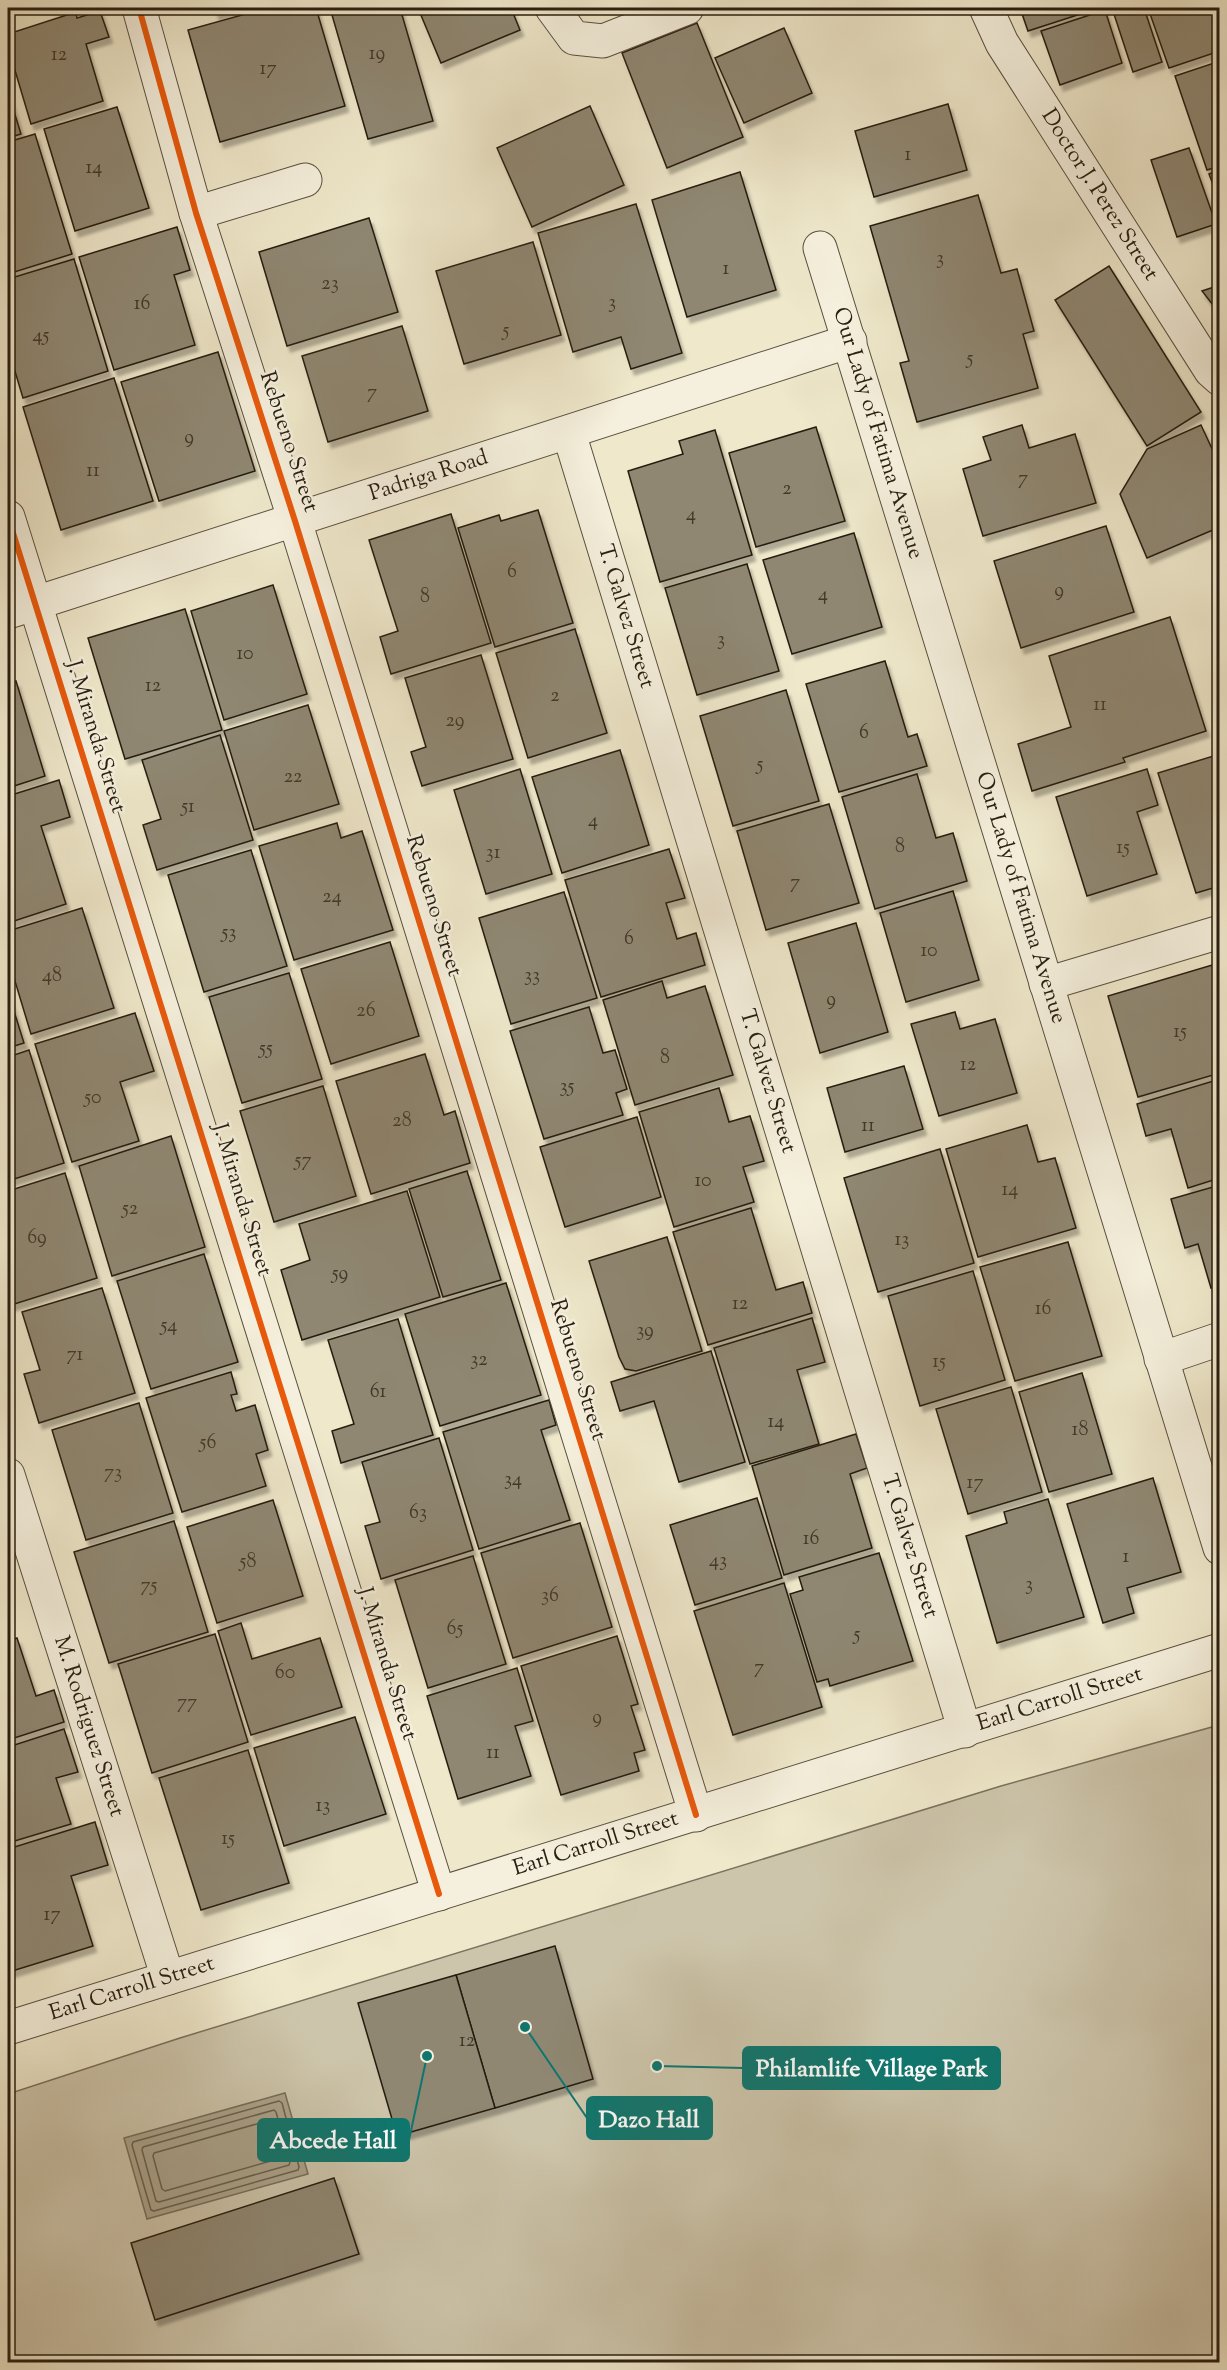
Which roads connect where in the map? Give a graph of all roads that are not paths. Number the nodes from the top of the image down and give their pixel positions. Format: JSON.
{"nodes":[{"id":1,"x":139,"y":8,"type":"edge"},
{"id":2,"x":552,"y":8,"type":"edge"},
{"id":3,"x":687,"y":8,"type":"edge"},
{"id":4,"x":986,"y":8,"type":"edge"},
{"id":5,"x":305,"y":180,"type":"dead end"},
{"id":6,"x":196,"y":213,"type":"junction"},
{"id":7,"x":820,"y":248,"type":"dead end"},
{"id":8,"x":850,"y":341,"type":"junction"},
{"id":9,"x":1220,"y":379,"type":"edge"},
{"id":10,"x":569,"y":433,"type":"junction"},
{"id":11,"x":8,"y":517,"type":"edge"},
{"id":12,"x":295,"y":521,"type":"junction"},
{"id":13,"x":21,"y":608,"type":"edge"},
{"id":14,"x":1220,"y":932,"type":"edge"},
{"id":15,"x":1046,"y":984,"type":"junction"},
{"id":16,"x":1220,"y":1339,"type":"edge"},
{"id":17,"x":1161,"y":1359,"type":"junction"},
{"id":18,"x":8,"y":1475,"type":"edge"},
{"id":19,"x":1220,"y":1548,"type":"edge"},
{"id":20,"x":1220,"y":1650,"type":"edge"},
{"id":21,"x":965,"y":1731,"type":"junction"},
{"id":22,"x":696,"y":1815,"type":"junction"},
{"id":23,"x":439,"y":1894,"type":"junction"},
{"id":24,"x":168,"y":1978,"type":"junction"},
{"id":25,"x":8,"y":2028,"type":"edge"}],
"edges":[{"from":1,"to":6,"type":"street","name":"Rebueno Street"},
{"from":2,"to":3,"type":"street"},
{"from":4,"to":9,"type":"street","name":"Doctor J. Perez Street"},
{"from":5,"to":6,"type":"street"},
{"from":6,"to":12,"type":"street","name":"Rebueno Street"},
{"from":7,"to":8,"type":"street","name":"Our Lady of Fatima Avenue"},
{"from":8,"to":10,"type":"street","name":"Padriga Road"},
{"from":8,"to":15,"type":"street","name":"Our Lady of Fatima Avenue"},
{"from":10,"to":12,"type":"street","name":"Padriga Road"},
{"from":10,"to":21,"type":"street","name":"T. Galvez Street"},
{"from":11,"to":13,"type":"street","name":"J. Miranda Street"},
{"from":12,"to":13,"type":"street","name":"Padriga Road"},
{"from":12,"to":22,"type":"street","name":"Rebueno Street"},
{"from":13,"to":23,"type":"street","name":"J. Miranda Street"},
{"from":14,"to":15,"type":"street"},
{"from":15,"to":17,"type":"street","name":"Our Lady of Fatima Avenue"},
{"from":16,"to":17,"type":"street"},
{"from":17,"to":19,"type":"street","name":"Our Lady of Fatima Avenue"},
{"from":18,"to":24,"type":"street","name":"M. Rodriguez Street"},
{"from":20,"to":21,"type":"street","name":"Earl Carroll Street"},
{"from":21,"to":22,"type":"street","name":"Earl Carroll Street"},
{"from":22,"to":23,"type":"street","name":"Earl Carroll Street"},
{"from":23,"to":24,"type":"street","name":"Earl Carroll Street"},
{"from":24,"to":25,"type":"street","name":"Earl Carroll Street"}]}
